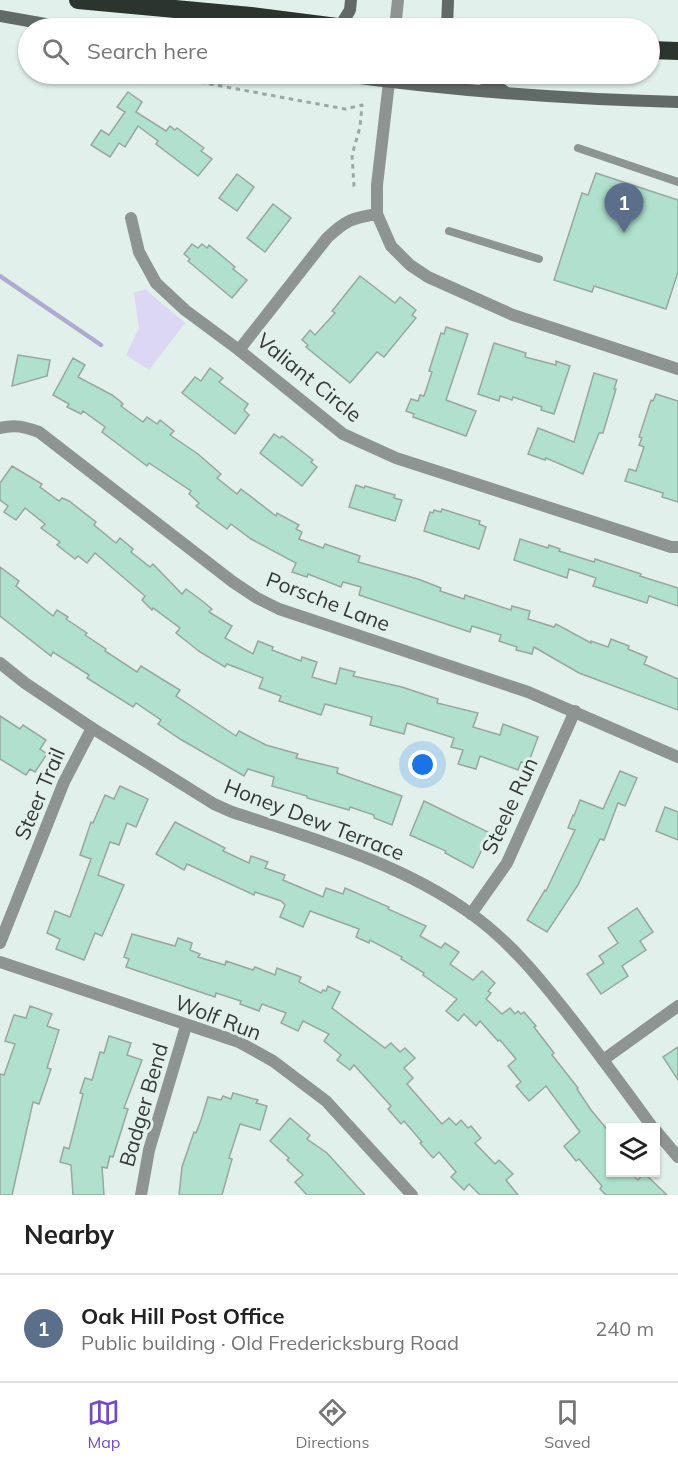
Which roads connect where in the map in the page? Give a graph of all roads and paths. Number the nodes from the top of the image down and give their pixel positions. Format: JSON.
{"nodes":[{"id":1,"x":78,"y":0,"type":"edge"},
{"id":2,"x":351,"y":0,"type":"edge"},
{"id":3,"x":398,"y":0,"type":"edge"},
{"id":4,"x":448,"y":0,"type":"edge"},
{"id":5,"x":0,"y":16,"type":"edge"},
{"id":6,"x":267,"y":18,"type":"edge"},
{"id":7,"x":345,"y":18,"type":"edge"},
{"id":8,"x":396,"y":18,"type":"edge"},
{"id":9,"x":447,"y":18,"type":"edge"},
{"id":10,"x":18,"y":19,"type":"edge"},
{"id":11,"x":660,"y":50,"type":"edge"},
{"id":12,"x":678,"y":51,"type":"edge"},
{"id":13,"x":210,"y":84,"type":"edge"},
{"id":14,"x":389,"y":84,"type":"edge"},
{"id":15,"x":435,"y":84,"type":"edge"},
{"id":16,"x":492,"y":84,"type":"edge"},
{"id":17,"x":510,"y":94,"type":"junction"},
{"id":18,"x":678,"y":102,"type":"edge"},
{"id":19,"x":578,"y":148,"type":"dead end"},
{"id":20,"x":678,"y":182,"type":"edge"},
{"id":21,"x":357,"y":190,"type":"dead end"},
{"id":22,"x":377,"y":214,"type":"junction"},
{"id":23,"x":131,"y":218,"type":"dead end"},
{"id":24,"x":449,"y":231,"type":"dead end"},
{"id":25,"x":539,"y":259,"type":"dead end"},
{"id":26,"x":239,"y":350,"type":"junction"},
{"id":27,"x":678,"y":369,"type":"edge"},
{"id":28,"x":0,"y":428,"type":"edge"},
{"id":29,"x":678,"y":547,"type":"edge"},
{"id":30,"x":0,"y":663,"type":"edge"},
{"id":31,"x":575,"y":711,"type":"junction"},
{"id":32,"x":92,"y":728,"type":"junction"},
{"id":33,"x":678,"y":757,"type":"edge"},
{"id":34,"x":471,"y":914,"type":"junction"},
{"id":35,"x":0,"y":943,"type":"edge"},
{"id":36,"x":0,"y":962,"type":"edge"},
{"id":37,"x":678,"y":1006,"type":"edge"},
{"id":38,"x":186,"y":1026,"type":"junction"},
{"id":39,"x":603,"y":1060,"type":"junction"},
{"id":40,"x":649,"y":1123,"type":"edge"},
{"id":41,"x":660,"y":1136,"type":"edge"},
{"id":42,"x":678,"y":1157,"type":"edge"},
{"id":43,"x":141,"y":1195,"type":"edge"},
{"id":44,"x":412,"y":1195,"type":"edge"}],
"edges":[{"from":1,"to":6,"type":"highway"},
{"from":2,"to":7,"type":"main road"},
{"from":3,"to":8,"type":"street"},
{"from":4,"to":9,"type":"main road"},
{"from":5,"to":10,"type":"main road"},
{"from":11,"to":12,"type":"highway"},
{"from":13,"to":21,"type":"path"},
{"from":14,"to":22,"type":"street"},
{"from":15,"to":17,"type":"main road"},
{"from":16,"to":17,"type":"main road"},
{"from":17,"to":18,"type":"main road"},
{"from":19,"to":20,"type":"lane"},
{"from":22,"to":26,"type":"street","name":"Valiant Circle"},
{"from":22,"to":27,"type":"street"},
{"from":23,"to":26,"type":"street"},
{"from":24,"to":25,"type":"lane"},
{"from":26,"to":29,"type":"street","name":"Valiant Circle"},
{"from":28,"to":31,"type":"street","name":"Porsche Lane"},
{"from":30,"to":32,"type":"street","name":"Honey Dew Terrace"},
{"from":31,"to":33,"type":"street","name":"Porsche Lane"},
{"from":31,"to":34,"type":"street","name":"Steele Run"},
{"from":32,"to":34,"type":"street","name":"Honey Dew Terrace"},
{"from":32,"to":35,"type":"street","name":"Steer Trail"},
{"from":34,"to":39,"type":"street","name":"Honey Dew Terrace"},
{"from":36,"to":38,"type":"street","name":"Wolf Run"},
{"from":37,"to":39,"type":"street"},
{"from":38,"to":43,"type":"street","name":"Badger Bend"},
{"from":38,"to":44,"type":"street","name":"Wolf Run"},
{"from":39,"to":40,"type":"street","name":"Honey Dew Terrace"},
{"from":41,"to":42,"type":"street"}]}
